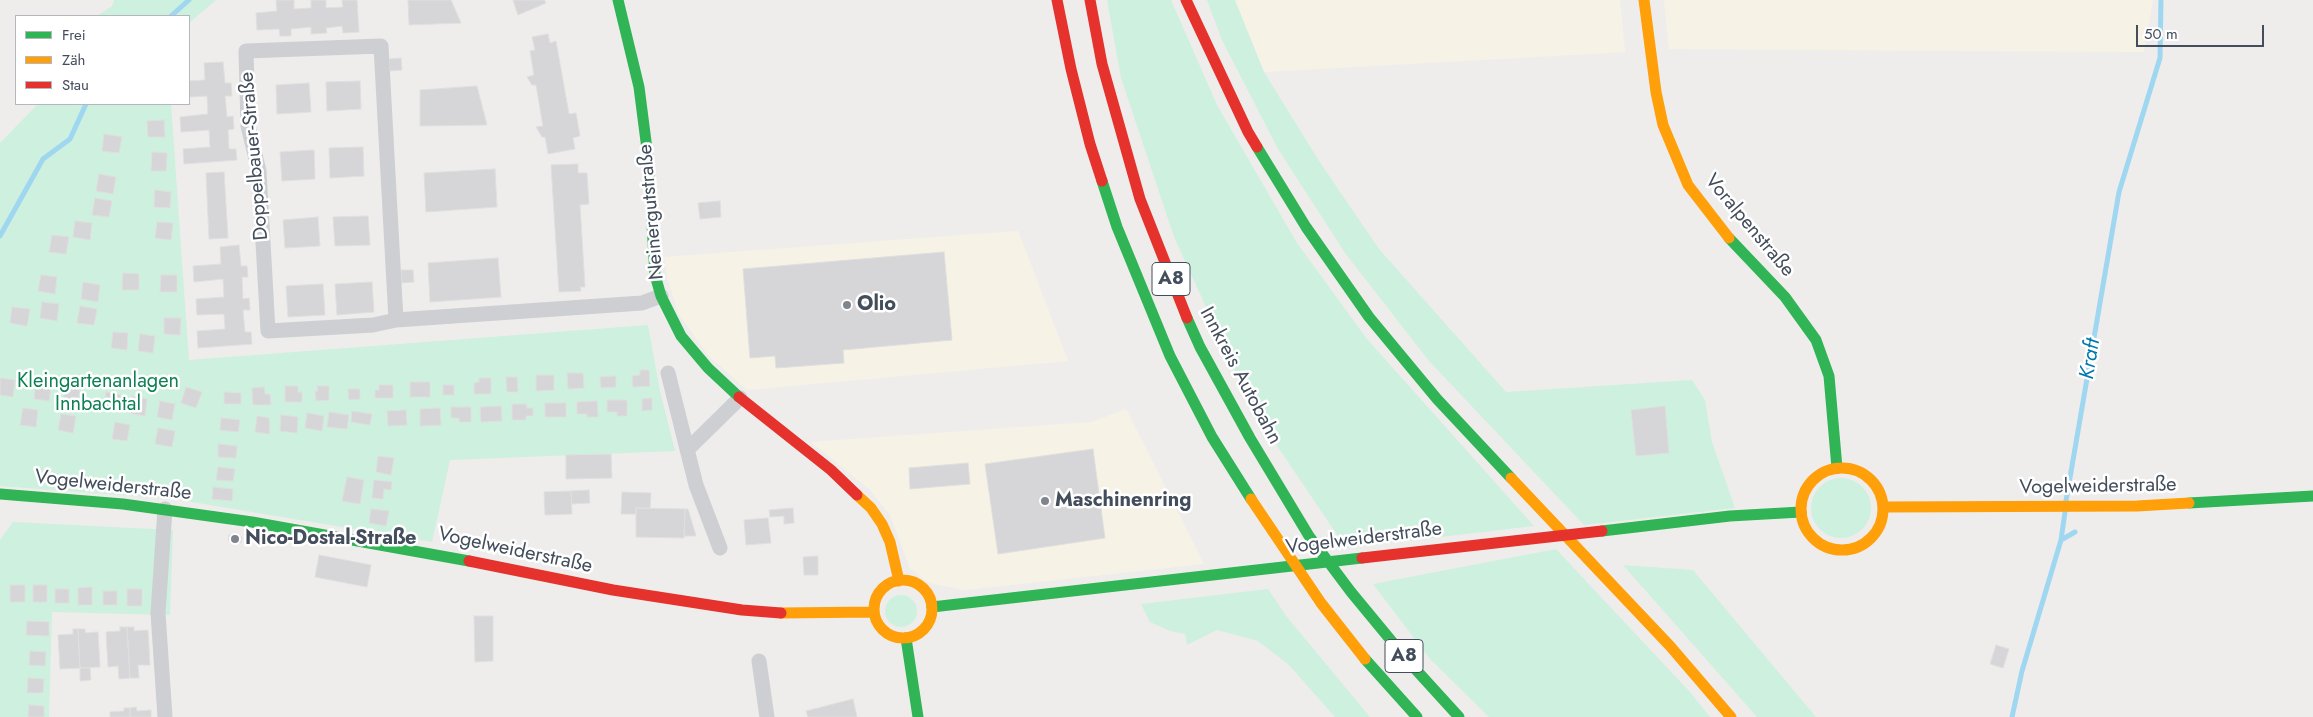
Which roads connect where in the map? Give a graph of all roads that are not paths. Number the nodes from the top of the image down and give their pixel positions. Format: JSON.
{"nodes":[{"id":1,"x":618,"y":0,"type":"edge"},
{"id":2,"x":1057,"y":0,"type":"edge"},
{"id":3,"x":1090,"y":0,"type":"edge"},
{"id":4,"x":1186,"y":0,"type":"edge"},
{"id":5,"x":1644,"y":0,"type":"edge"},
{"id":6,"x":661,"y":296,"type":"junction"},
{"id":7,"x":396,"y":320,"type":"junction"},
{"id":8,"x":668,"y":373,"type":"dead end"},
{"id":9,"x":740,"y":398,"type":"junction"},
{"id":10,"x":687,"y":450,"type":"junction"},
{"id":11,"x":1837,"y":468,"type":"junction"},
{"id":12,"x":0,"y":494,"type":"edge"},
{"id":13,"x":2313,"y":496,"type":"edge"},
{"id":14,"x":1884,"y":507,"type":"junction"},
{"id":15,"x":165,"y":509,"type":"junction"},
{"id":16,"x":1801,"y":512,"type":"junction"},
{"id":17,"x":720,"y":548,"type":"dead end"},
{"id":18,"x":899,"y":581,"type":"junction"},
{"id":19,"x":932,"y":606,"type":"junction"},
{"id":20,"x":874,"y":612,"type":"junction"},
{"id":21,"x":906,"y":638,"type":"junction"},
{"id":22,"x":759,"y":661,"type":"dead end"},
{"id":23,"x":165,"y":717,"type":"edge"},
{"id":24,"x":768,"y":717,"type":"edge"},
{"id":25,"x":918,"y":717,"type":"edge"},
{"id":26,"x":1417,"y":717,"type":"edge"},
{"id":27,"x":1459,"y":717,"type":"edge"},
{"id":28,"x":1731,"y":717,"type":"edge"}],
"edges":[{"from":1,"to":6,"type":"main road","name":"Neinergutstraße"},
{"from":2,"to":26,"type":"main road","number":"A8"},
{"from":3,"to":27,"type":"main road","name":"Innkreis Autobahn","number":"A8"},
{"from":4,"to":28,"type":"main road"},
{"from":5,"to":11,"type":"main road","name":"Voralpenstraße"},
{"from":6,"to":7,"type":"street","name":"Doppelbauer-Straße"},
{"from":6,"to":9,"type":"main road","name":"Neinergutstraße"},
{"from":7,"to":7,"type":"street","name":"Doppelbauer-Straße"},
{"from":8,"to":10,"type":"street"},
{"from":9,"to":10,"type":"street"},
{"from":9,"to":18,"type":"main road","name":"Neinergutstraße"},
{"from":10,"to":17,"type":"street"},
{"from":11,"to":14,"type":"main road"},
{"from":11,"to":16,"type":"main road"},
{"from":12,"to":15,"type":"main road","name":"Vogelweiderstraße"},
{"from":13,"to":14,"type":"main road","name":"Vogelweiderstraße"},
{"from":14,"to":16,"type":"main road"},
{"from":15,"to":20,"type":"main road","name":"Vogelweiderstraße"},
{"from":15,"to":23,"type":"street"},
{"from":16,"to":19,"type":"main road","name":"Vogelweiderstraße"},
{"from":18,"to":19,"type":"main road"},
{"from":18,"to":20,"type":"main road"},
{"from":19,"to":21,"type":"main road"},
{"from":20,"to":21,"type":"main road"},
{"from":21,"to":25,"type":"main road"},
{"from":22,"to":24,"type":"street"}]}
